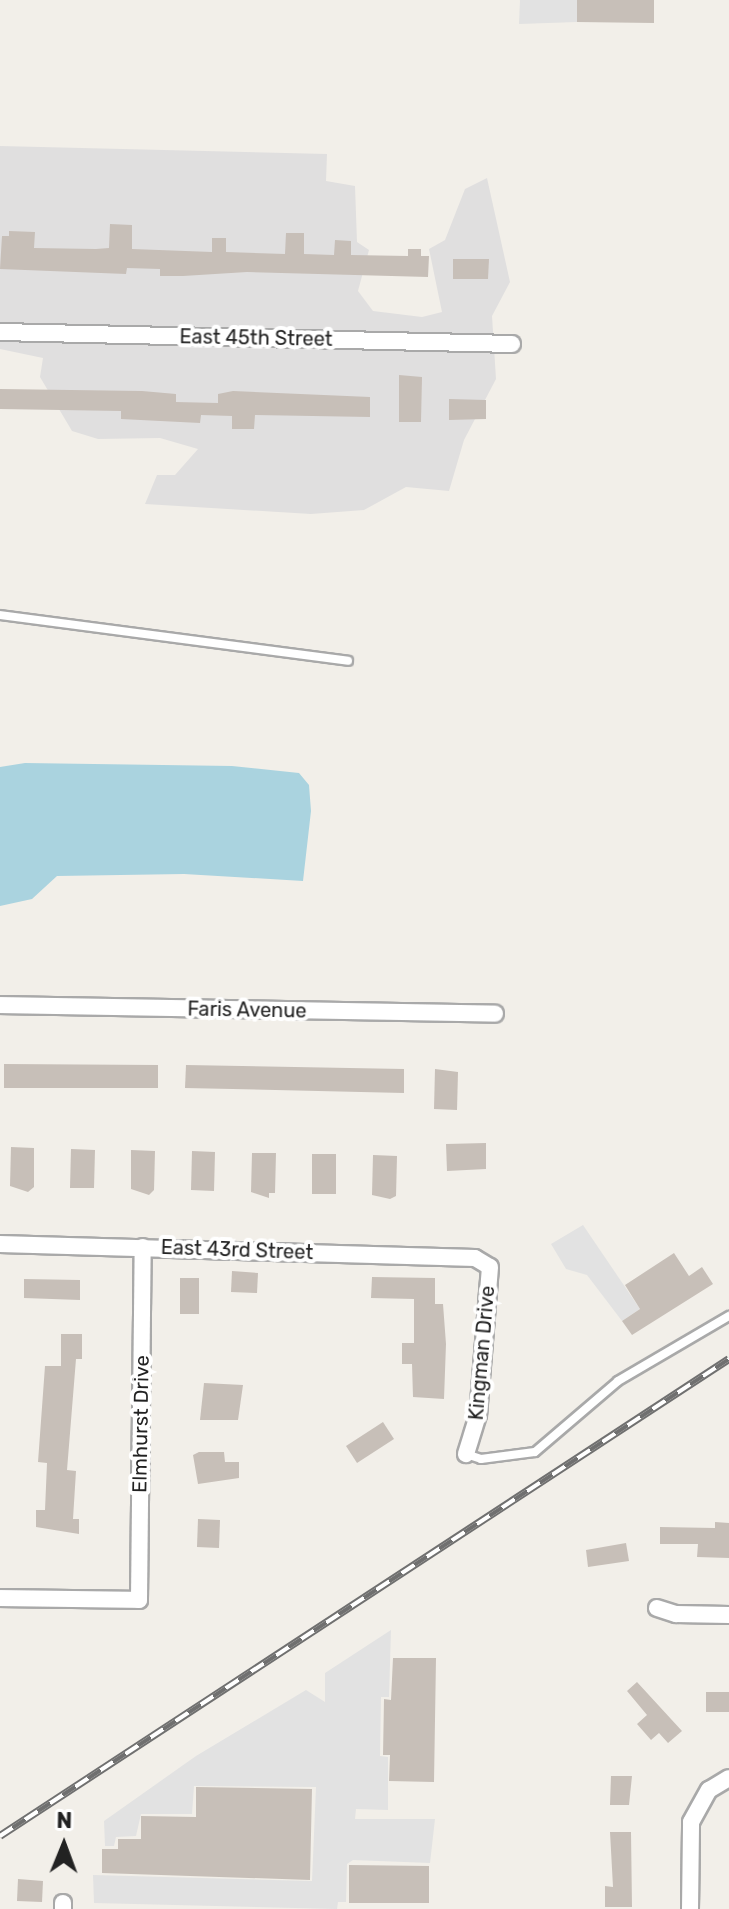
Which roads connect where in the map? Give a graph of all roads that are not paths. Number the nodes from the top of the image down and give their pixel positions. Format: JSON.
{"nodes":[{"id":1,"x":0,"y":332,"type":"edge"},
{"id":2,"x":512,"y":344,"type":"dead end"},
{"id":3,"x":0,"y":615,"type":"edge"},
{"id":4,"x":348,"y":661,"type":"dead end"},
{"id":5,"x":0,"y":1005,"type":"edge"},
{"id":6,"x":495,"y":1014,"type":"dead end"},
{"id":7,"x":0,"y":1244,"type":"edge"},
{"id":8,"x":143,"y":1247,"type":"junction"},
{"id":9,"x":475,"y":1258,"type":"joint"},
{"id":10,"x":729,"y":1316,"type":"edge"},
{"id":11,"x":466,"y":1454,"type":"joint"},
{"id":12,"x":0,"y":1598,"type":"edge"},
{"id":13,"x":657,"y":1608,"type":"dead end"},
{"id":14,"x":729,"y":1615,"type":"edge"},
{"id":15,"x":728,"y":1778,"type":"edge"},
{"id":16,"x":690,"y":1909,"type":"edge"}],
"edges":[{"from":1,"to":2,"type":"street","name":"East 45th Street"},
{"from":3,"to":4,"type":"lane"},
{"from":5,"to":6,"type":"street","name":"Faris Avenue"},
{"from":7,"to":8,"type":"street","name":"East 43rd Street"},
{"from":8,"to":9,"type":"street","name":"East 43rd Street"},
{"from":8,"to":12,"type":"street","name":"Elmhurst Drive"},
{"from":9,"to":11,"type":"street","name":"Kingman Drive"},
{"from":10,"to":11,"type":"lane"},
{"from":13,"to":14,"type":"street"},
{"from":15,"to":16,"type":"street"}]}
